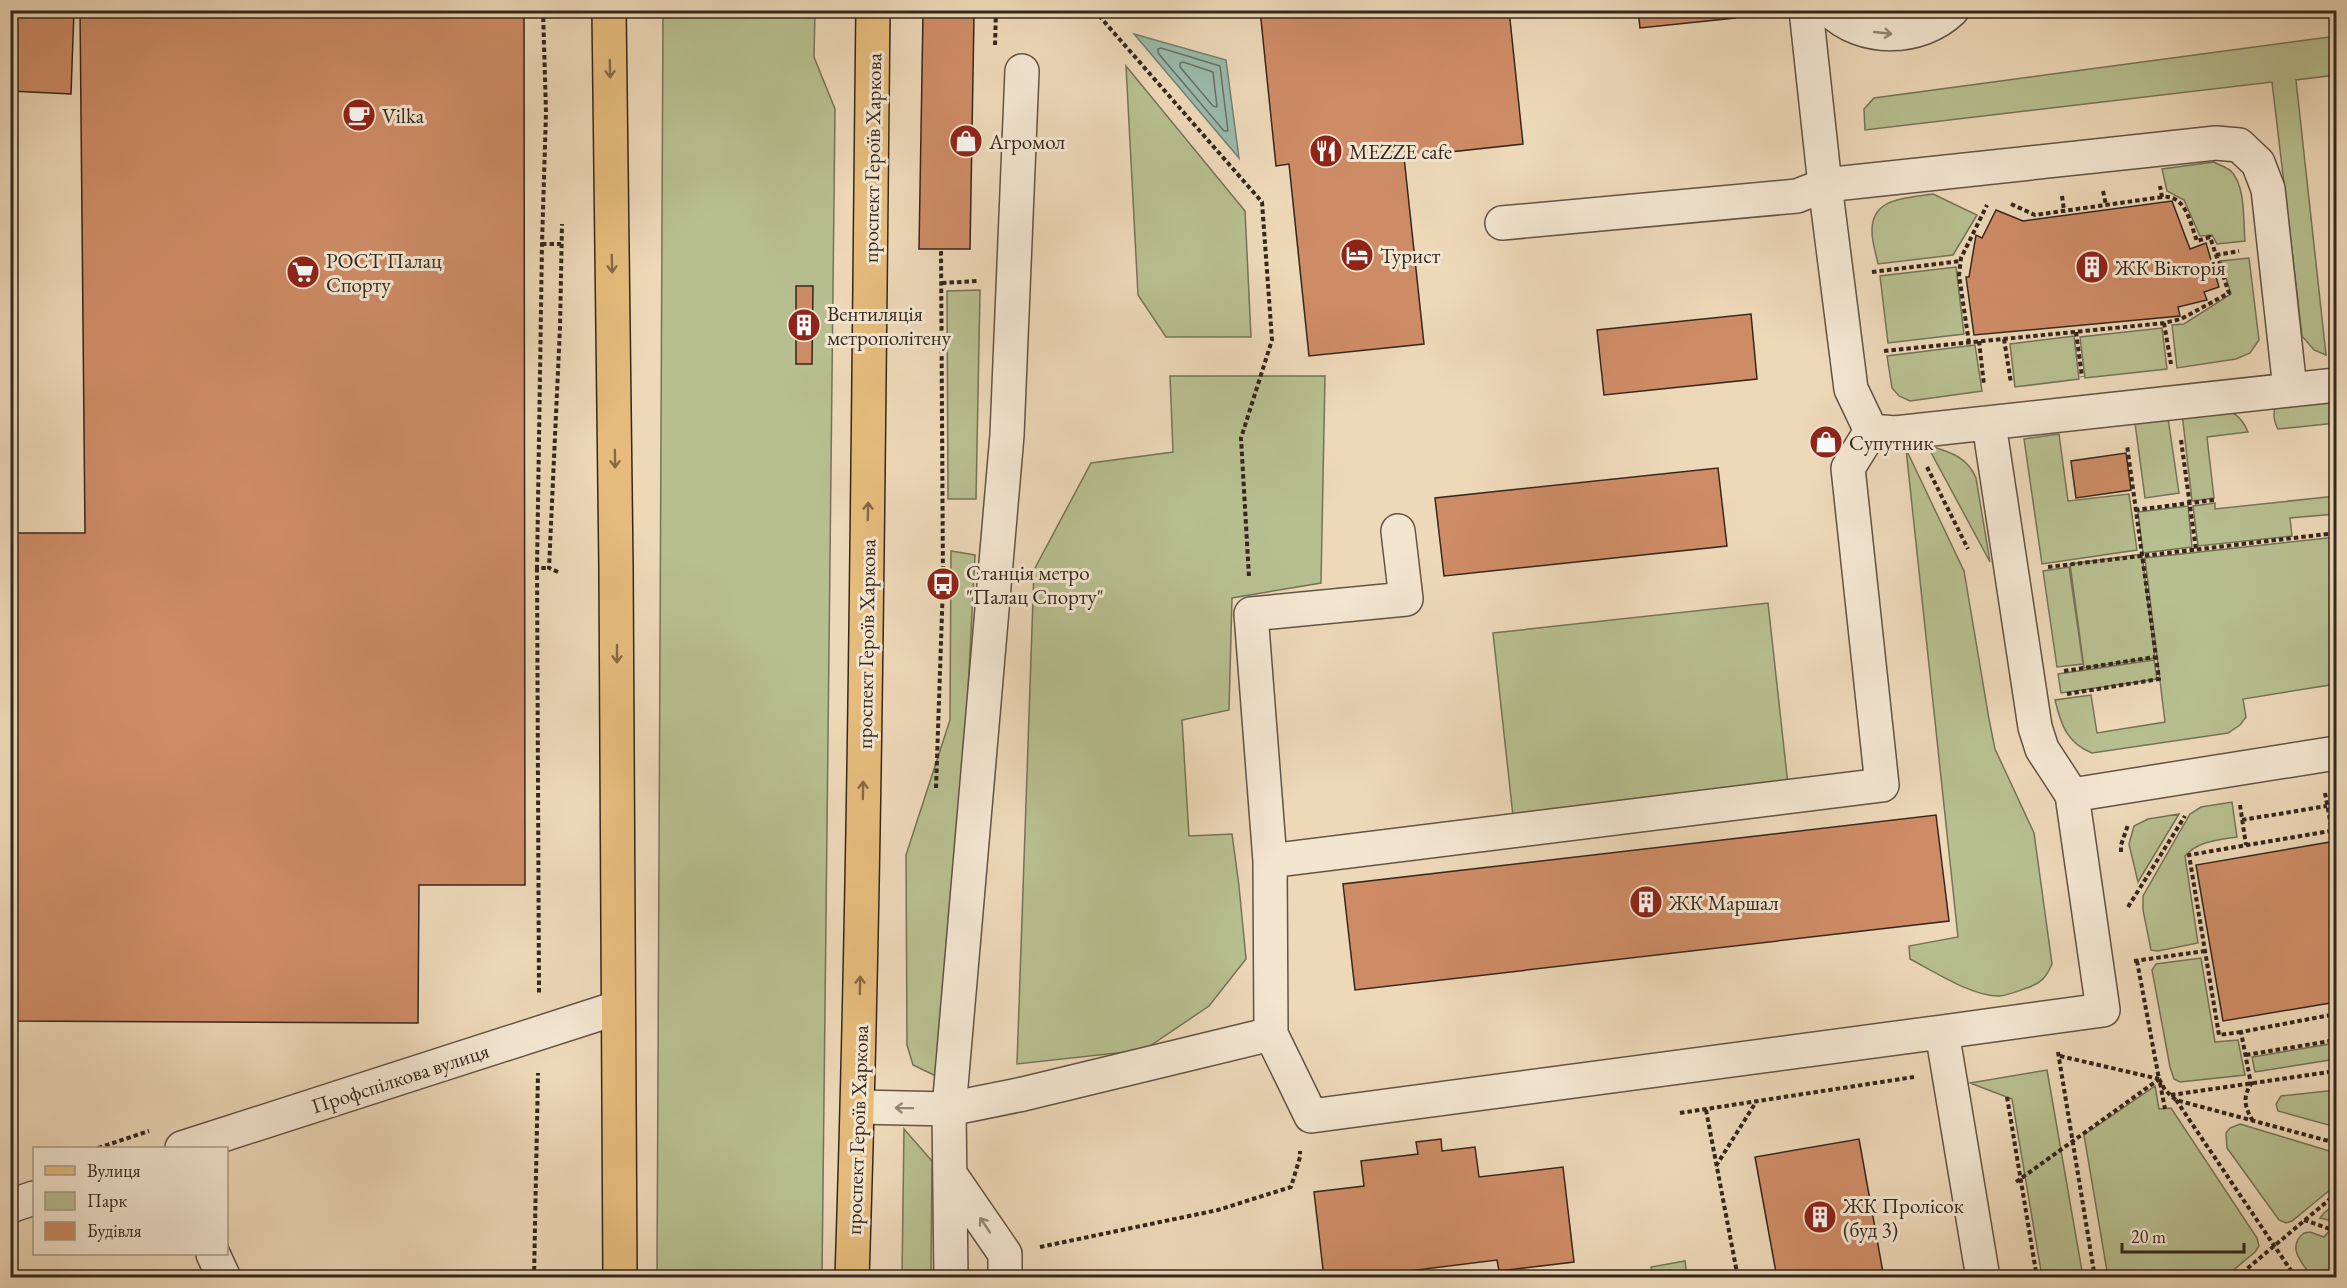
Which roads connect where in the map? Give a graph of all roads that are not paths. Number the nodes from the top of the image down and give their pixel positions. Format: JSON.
{"nodes":[{"id":1,"x":609,"y":10,"type":"edge"},
{"id":2,"x":873,"y":10,"type":"edge"},
{"id":3,"x":1806,"y":10,"type":"edge"},
{"id":4,"x":1830,"y":10,"type":"edge"},
{"id":5,"x":1952,"y":10,"type":"edge"},
{"id":6,"x":1022,"y":71,"type":"dead end"},
{"id":7,"x":1825,"y":185,"type":"junction"},
{"id":8,"x":1502,"y":223,"type":"dead end"},
{"id":9,"x":2337,"y":385,"type":"edge"},
{"id":10,"x":2290,"y":389,"type":"junction"},
{"id":11,"x":1987,"y":409,"type":"junction"},
{"id":12,"x":1870,"y":431,"type":"junction"},
{"id":13,"x":1398,"y":531,"type":"dead end"},
{"id":14,"x":2337,"y":753,"type":"edge"},
{"id":15,"x":2072,"y":795,"type":"junction"},
{"id":16,"x":1270,"y":861,"type":"junction"},
{"id":17,"x":617,"y":1008,"type":"junction"},
{"id":18,"x":1942,"y":1032,"type":"junction"},
{"id":19,"x":1271,"y":1034,"type":"junction"},
{"id":20,"x":858,"y":1107,"type":"junction"},
{"id":21,"x":949,"y":1109,"type":"junction"},
{"id":22,"x":188,"y":1147,"type":"edge"},
{"id":23,"x":950,"y":1174,"type":"junction"},
{"id":24,"x":33,"y":1198,"type":"edge"},
{"id":25,"x":10,"y":1206,"type":"edge"},
{"id":26,"x":213,"y":1255,"type":"edge"},
{"id":27,"x":1005,"y":1266,"type":"edge"},
{"id":28,"x":224,"y":1278,"type":"edge"},
{"id":29,"x":620,"y":1278,"type":"edge"},
{"id":30,"x":852,"y":1278,"type":"edge"},
{"id":31,"x":951,"y":1278,"type":"edge"},
{"id":32,"x":1029,"y":1278,"type":"edge"},
{"id":33,"x":1983,"y":1278,"type":"edge"}],
"edges":[{"from":1,"to":17,"type":"main road","one_way":true},
{"from":20,"to":2,"type":"main road","name":"проспект Героїв Харкова","one_way":true},
{"from":3,"to":7,"type":"street"},
{"from":4,"to":5,"type":"street","one_way":true},
{"from":6,"to":21,"type":"street"},
{"from":7,"to":8,"type":"street"},
{"from":7,"to":10,"type":"street"},
{"from":7,"to":12,"type":"street"},
{"from":9,"to":10,"type":"street"},
{"from":10,"to":11,"type":"street"},
{"from":11,"to":12,"type":"street"},
{"from":11,"to":15,"type":"street"},
{"from":12,"to":16,"type":"street"},
{"from":13,"to":16,"type":"street"},
{"from":14,"to":15,"type":"street"},
{"from":15,"to":18,"type":"street"},
{"from":16,"to":19,"type":"street"},
{"from":17,"to":22,"type":"street","name":"Профспілкова вулиця"},
{"from":17,"to":29,"type":"main road"},
{"from":18,"to":19,"type":"street"},
{"from":18,"to":33,"type":"street"},
{"from":19,"to":21,"type":"street"},
{"from":21,"to":20,"type":"street","one_way":true},
{"from":20,"to":30,"type":"main road","name":"проспект Героїв Харкова"},
{"from":21,"to":23,"type":"street"},
{"from":27,"to":23,"type":"street","one_way":true},
{"from":23,"to":31,"type":"street"},
{"from":24,"to":25,"type":"street"},
{"from":26,"to":28,"type":"street"},
{"from":27,"to":32,"type":"street"}]}
